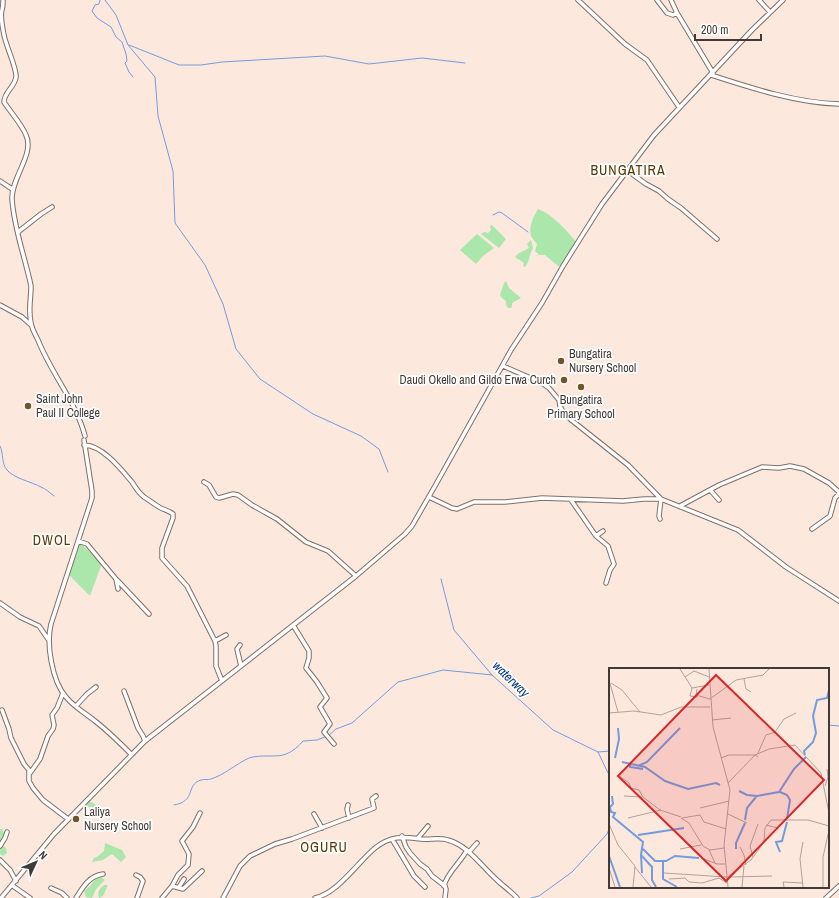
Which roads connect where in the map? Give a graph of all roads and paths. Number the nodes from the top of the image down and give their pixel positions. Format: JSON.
{"nodes":[{"id":1,"x":578,"y":0,"type":"edge"},
{"id":2,"x":657,"y":0,"type":"edge"},
{"id":3,"x":671,"y":0,"type":"edge"},
{"id":4,"x":759,"y":0,"type":"edge"},
{"id":5,"x":783,"y":0,"type":"edge"},
{"id":6,"x":3,"y":2,"type":"dead end"},
{"id":7,"x":770,"y":12,"type":"junction"},
{"id":8,"x":677,"y":13,"type":"junction"},
{"id":9,"x":712,"y":74,"type":"junction"},
{"id":10,"x":839,"y":104,"type":"edge"},
{"id":11,"x":679,"y":107,"type":"junction"},
{"id":12,"x":628,"y":171,"type":"junction"},
{"id":13,"x":0,"y":181,"type":"edge"},
{"id":14,"x":12,"y":189,"type":"junction"},
{"id":15,"x":52,"y":207,"type":"dead end"},
{"id":16,"x":18,"y":232,"type":"junction"},
{"id":17,"x":717,"y":240,"type":"dead end"},
{"id":18,"x":0,"y":305,"type":"edge"},
{"id":19,"x":32,"y":325,"type":"junction"},
{"id":20,"x":503,"y":366,"type":"junction"},
{"id":21,"x":84,"y":445,"type":"junction"},
{"id":22,"x":204,"y":482,"type":"dead end"},
{"id":23,"x":711,"y":491,"type":"junction"},
{"id":24,"x":839,"y":493,"type":"edge"},
{"id":25,"x":429,"y":497,"type":"junction"},
{"id":26,"x":661,"y":499,"type":"junction"},
{"id":27,"x":571,"y":500,"type":"junction"},
{"id":28,"x":719,"y":500,"type":"dead end"},
{"id":29,"x":680,"y":506,"type":"junction"},
{"id":30,"x":660,"y":519,"type":"dead end"},
{"id":31,"x":812,"y":529,"type":"dead end"},
{"id":32,"x":603,"y":531,"type":"dead end"},
{"id":33,"x":596,"y":536,"type":"junction"},
{"id":34,"x":78,"y":541,"type":"junction"},
{"id":35,"x":356,"y":576,"type":"junction"},
{"id":36,"x":116,"y":579,"type":"junction"},
{"id":37,"x":606,"y":583,"type":"dead end"},
{"id":38,"x":118,"y":589,"type":"dead end"},
{"id":39,"x":839,"y":601,"type":"edge"},
{"id":40,"x":0,"y":603,"type":"edge"},
{"id":41,"x":149,"y":614,"type":"dead end"},
{"id":42,"x":293,"y":625,"type":"junction"},
{"id":43,"x":226,"y":635,"type":"dead end"},
{"id":44,"x":49,"y":640,"type":"junction"},
{"id":45,"x":215,"y":641,"type":"junction"},
{"id":46,"x":240,"y":645,"type":"dead end"},
{"id":47,"x":241,"y":666,"type":"junction"},
{"id":48,"x":222,"y":681,"type":"junction"},
{"id":49,"x":96,"y":687,"type":"dead end"},
{"id":50,"x":124,"y":691,"type":"dead end"},
{"id":51,"x":63,"y":693,"type":"junction"},
{"id":52,"x":76,"y":706,"type":"junction"},
{"id":53,"x":2,"y":710,"type":"dead end"},
{"id":54,"x":145,"y":741,"type":"junction"},
{"id":55,"x":334,"y":744,"type":"dead end"},
{"id":56,"x":131,"y":754,"type":"junction"},
{"id":57,"x":30,"y":773,"type":"junction"},
{"id":58,"x":376,"y":796,"type":"dead end"},
{"id":59,"x":348,"y":805,"type":"dead end"},
{"id":60,"x":200,"y":814,"type":"dead end"},
{"id":61,"x":314,"y":814,"type":"dead end"},
{"id":62,"x":349,"y":818,"type":"junction"},
{"id":63,"x":68,"y":819,"type":"junction"},
{"id":64,"x":428,"y":826,"type":"dead end"},
{"id":65,"x":322,"y":828,"type":"junction"},
{"id":66,"x":7,"y":832,"type":"dead end"},
{"id":67,"x":402,"y":836,"type":"junction"},
{"id":68,"x":418,"y":838,"type":"junction"},
{"id":69,"x":392,"y":839,"type":"junction"},
{"id":70,"x":477,"y":843,"type":"dead end"},
{"id":71,"x":0,"y":846,"type":"edge"},
{"id":72,"x":468,"y":851,"type":"junction"},
{"id":73,"x":0,"y":860,"type":"edge"},
{"id":74,"x":202,"y":871,"type":"dead end"},
{"id":75,"x":104,"y":874,"type":"dead end"},
{"id":76,"x":136,"y":875,"type":"dead end"},
{"id":77,"x":184,"y":879,"type":"dead end"},
{"id":78,"x":16,"y":881,"type":"junction"},
{"id":79,"x":13,"y":886,"type":"junction"},
{"id":80,"x":172,"y":886,"type":"junction"},
{"id":81,"x":444,"y":886,"type":"junction"},
{"id":82,"x":839,"y":886,"type":"edge"},
{"id":83,"x":425,"y":887,"type":"dead end"},
{"id":84,"x":51,"y":888,"type":"dead end"},
{"id":85,"x":179,"y":888,"type":"junction"},
{"id":86,"x":1,"y":898,"type":"edge"},
{"id":87,"x":30,"y":898,"type":"edge"},
{"id":88,"x":67,"y":898,"type":"edge"},
{"id":89,"x":76,"y":898,"type":"edge"},
{"id":90,"x":138,"y":898,"type":"edge"},
{"id":91,"x":162,"y":898,"type":"edge"},
{"id":92,"x":223,"y":898,"type":"edge"},
{"id":93,"x":315,"y":898,"type":"edge"},
{"id":94,"x":445,"y":898,"type":"edge"},
{"id":95,"x":517,"y":898,"type":"edge"},
{"id":96,"x":826,"y":898,"type":"edge"}],
"edges":[{"from":1,"to":11,"type":"street"},
{"from":2,"to":8,"type":"street"},
{"from":3,"to":8,"type":"street"},
{"from":4,"to":7,"type":"street"},
{"from":5,"to":7,"type":"street"},
{"from":6,"to":14,"type":"street"},
{"from":7,"to":9,"type":"street"},
{"from":8,"to":9,"type":"street"},
{"from":9,"to":10,"type":"street"},
{"from":9,"to":11,"type":"street"},
{"from":11,"to":12,"type":"street"},
{"from":12,"to":17,"type":"street"},
{"from":12,"to":20,"type":"street"},
{"from":13,"to":14,"type":"street"},
{"from":14,"to":16,"type":"street"},
{"from":15,"to":16,"type":"street"},
{"from":16,"to":19,"type":"street"},
{"from":18,"to":19,"type":"street"},
{"from":19,"to":21,"type":"street"},
{"from":20,"to":25,"type":"street"},
{"from":20,"to":26,"type":"street"},
{"from":21,"to":34,"type":"street"},
{"from":21,"to":45,"type":"street"},
{"from":22,"to":35,"type":"street"},
{"from":23,"to":24,"type":"street"},
{"from":23,"to":28,"type":"street"},
{"from":23,"to":29,"type":"street"},
{"from":24,"to":31,"type":"street"},
{"from":25,"to":27,"type":"street"},
{"from":25,"to":35,"type":"street"},
{"from":26,"to":27,"type":"street"},
{"from":26,"to":29,"type":"street"},
{"from":26,"to":30,"type":"street"},
{"from":27,"to":33,"type":"street"},
{"from":29,"to":39,"type":"street"},
{"from":32,"to":33,"type":"street"},
{"from":33,"to":37,"type":"street"},
{"from":34,"to":36,"type":"street"},
{"from":34,"to":44,"type":"street"},
{"from":35,"to":42,"type":"street"},
{"from":36,"to":38,"type":"street"},
{"from":36,"to":41,"type":"street"},
{"from":40,"to":44,"type":"street"},
{"from":42,"to":47,"type":"street"},
{"from":42,"to":55,"type":"street"},
{"from":43,"to":45,"type":"street"},
{"from":44,"to":51,"type":"street"},
{"from":45,"to":48,"type":"street"},
{"from":46,"to":47,"type":"street"},
{"from":47,"to":48,"type":"street"},
{"from":48,"to":54,"type":"street"},
{"from":49,"to":52,"type":"street"},
{"from":50,"to":54,"type":"street"},
{"from":51,"to":52,"type":"street"},
{"from":51,"to":57,"type":"street"},
{"from":52,"to":56,"type":"street"},
{"from":53,"to":57,"type":"street"},
{"from":54,"to":56,"type":"street"},
{"from":56,"to":63,"type":"street"},
{"from":57,"to":63,"type":"street"},
{"from":58,"to":62,"type":"street"},
{"from":59,"to":62,"type":"street"},
{"from":60,"to":80,"type":"street"},
{"from":61,"to":65,"type":"street"},
{"from":62,"to":65,"type":"street"},
{"from":63,"to":78,"type":"street"},
{"from":64,"to":68,"type":"street"},
{"from":65,"to":92,"type":"street"},
{"from":66,"to":71,"type":"street"},
{"from":67,"to":68,"type":"street"},
{"from":67,"to":69,"type":"street"},
{"from":67,"to":81,"type":"street"},
{"from":68,"to":72,"type":"street"},
{"from":69,"to":83,"type":"street"},
{"from":69,"to":93,"type":"street"},
{"from":70,"to":72,"type":"street"},
{"from":72,"to":81,"type":"street"},
{"from":72,"to":95,"type":"street"},
{"from":73,"to":78,"type":"street"},
{"from":74,"to":85,"type":"street"},
{"from":75,"to":89,"type":"street"},
{"from":76,"to":90,"type":"street"},
{"from":77,"to":85,"type":"street"},
{"from":78,"to":79,"type":"street"},
{"from":79,"to":86,"type":"street"},
{"from":79,"to":87,"type":"street"},
{"from":80,"to":85,"type":"street"},
{"from":80,"to":91,"type":"street"},
{"from":81,"to":94,"type":"street"},
{"from":82,"to":96,"type":"street"},
{"from":84,"to":88,"type":"street"}]}
